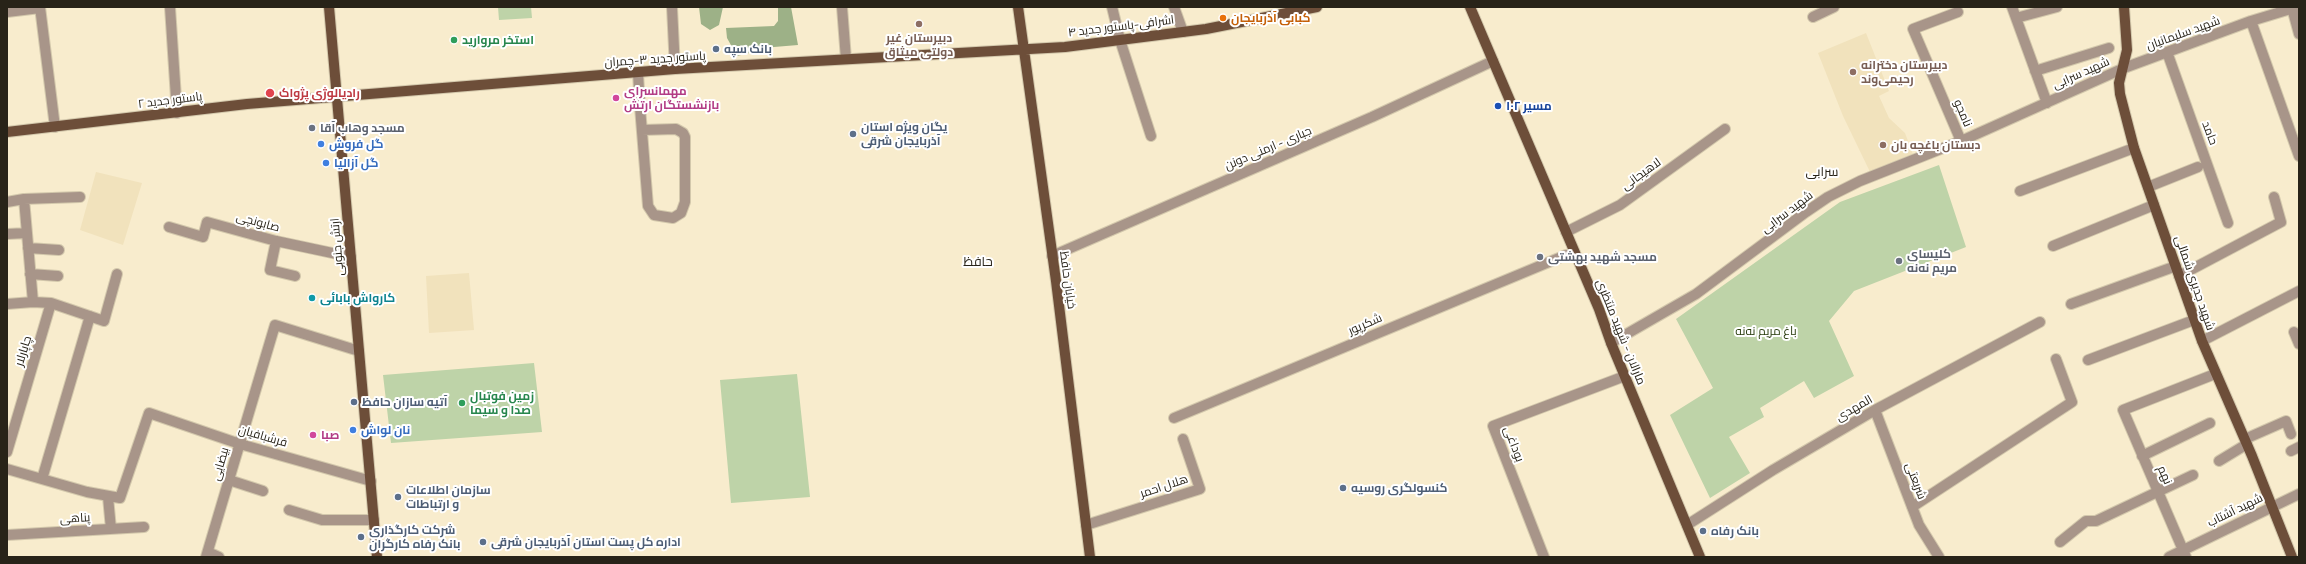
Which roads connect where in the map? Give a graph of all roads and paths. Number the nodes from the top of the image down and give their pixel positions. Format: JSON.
{"nodes":[{"id":1,"x":170,"y":7,"type":"edge"},
{"id":2,"x":329,"y":7,"type":"edge"},
{"id":3,"x":672,"y":7,"type":"edge"},
{"id":4,"x":842,"y":7,"type":"edge"},
{"id":5,"x":1018,"y":7,"type":"edge"},
{"id":6,"x":1112,"y":7,"type":"edge"},
{"id":7,"x":1174,"y":7,"type":"edge"},
{"id":8,"x":1317,"y":7,"type":"edge"},
{"id":9,"x":1470,"y":7,"type":"edge"},
{"id":10,"x":1834,"y":7,"type":"edge"},
{"id":11,"x":2012,"y":7,"type":"edge"},
{"id":12,"x":2057,"y":7,"type":"edge"},
{"id":13,"x":2124,"y":7,"type":"edge"},
{"id":14,"x":40,"y":8,"type":"edge"},
{"id":15,"x":2295,"y":8,"type":"edge"},
{"id":16,"x":7,"y":12,"type":"edge"},
{"id":17,"x":1958,"y":12,"type":"dead end"},
{"id":18,"x":1813,"y":17,"type":"dead end"},
{"id":19,"x":2016,"y":18,"type":"junction"},
{"id":20,"x":2251,"y":21,"type":"junction"},
{"id":21,"x":1183,"y":32,"type":"junction"},
{"id":22,"x":2299,"y":34,"type":"edge"},
{"id":23,"x":1120,"y":40,"type":"junction"},
{"id":24,"x":2109,"y":48,"type":"dead end"},
{"id":25,"x":1023,"y":51,"type":"junction"},
{"id":26,"x":2167,"y":52,"type":"junction"},
{"id":27,"x":846,"y":59,"type":"junction"},
{"id":28,"x":1493,"y":61,"type":"junction"},
{"id":29,"x":2124,"y":68,"type":"junction"},
{"id":30,"x":675,"y":69,"type":"junction"},
{"id":31,"x":2035,"y":71,"type":"junction"},
{"id":32,"x":638,"y":73,"type":"junction"},
{"id":33,"x":336,"y":97,"type":"junction"},
{"id":34,"x":2047,"y":103,"type":"junction"},
{"id":35,"x":177,"y":112,"type":"junction"},
{"id":36,"x":55,"y":127,"type":"junction"},
{"id":37,"x":1725,"y":129,"type":"dead end"},
{"id":38,"x":642,"y":130,"type":"junction"},
{"id":39,"x":7,"y":132,"type":"edge"},
{"id":40,"x":1151,"y":136,"type":"dead end"},
{"id":41,"x":1961,"y":141,"type":"junction"},
{"id":42,"x":2134,"y":148,"type":"junction"},
{"id":43,"x":2299,"y":156,"type":"edge"},
{"id":44,"x":2198,"y":167,"type":"dead end"},
{"id":45,"x":2148,"y":187,"type":"junction"},
{"id":46,"x":2020,"y":191,"type":"dead end"},
{"id":47,"x":2274,"y":197,"type":"dead end"},
{"id":48,"x":80,"y":198,"type":"dead end"},
{"id":49,"x":24,"y":199,"type":"junction"},
{"id":50,"x":7,"y":202,"type":"edge"},
{"id":51,"x":2154,"y":205,"type":"junction"},
{"id":52,"x":2228,"y":223,"type":"dead end"},
{"id":53,"x":169,"y":227,"type":"dead end"},
{"id":54,"x":1566,"y":232,"type":"junction"},
{"id":55,"x":27,"y":233,"type":"junction"},
{"id":56,"x":7,"y":234,"type":"edge"},
{"id":57,"x":276,"y":241,"type":"junction"},
{"id":58,"x":2054,"y":246,"type":"dead end"},
{"id":59,"x":28,"y":248,"type":"junction"},
{"id":60,"x":59,"y":250,"type":"dead end"},
{"id":61,"x":1566,"y":255,"type":"dead end"},
{"id":62,"x":1052,"y":256,"type":"junction"},
{"id":63,"x":351,"y":257,"type":"junction"},
{"id":64,"x":2176,"y":266,"type":"junction"},
{"id":65,"x":30,"y":274,"type":"junction"},
{"id":66,"x":117,"y":274,"type":"dead end"},
{"id":67,"x":58,"y":276,"type":"dead end"},
{"id":68,"x":295,"y":276,"type":"dead end"},
{"id":69,"x":2179,"y":276,"type":"junction"},
{"id":70,"x":2299,"y":291,"type":"edge"},
{"id":71,"x":33,"y":302,"type":"junction"},
{"id":72,"x":51,"y":303,"type":"junction"},
{"id":73,"x":7,"y":304,"type":"edge"},
{"id":74,"x":2071,"y":304,"type":"dead end"},
{"id":75,"x":90,"y":316,"type":"junction"},
{"id":76,"x":2194,"y":320,"type":"junction"},
{"id":77,"x":2040,"y":322,"type":"dead end"},
{"id":78,"x":2294,"y":332,"type":"dead end"},
{"id":79,"x":2202,"y":341,"type":"junction"},
{"id":80,"x":1611,"y":343,"type":"junction"},
{"id":81,"x":2299,"y":344,"type":"edge"},
{"id":82,"x":359,"y":351,"type":"junction"},
{"id":83,"x":2056,"y":359,"type":"dead end"},
{"id":84,"x":2088,"y":360,"type":"dead end"},
{"id":85,"x":2215,"y":374,"type":"junction"},
{"id":86,"x":1625,"y":376,"type":"junction"},
{"id":87,"x":1875,"y":410,"type":"junction"},
{"id":88,"x":1174,"y":418,"type":"dead end"},
{"id":89,"x":2210,"y":423,"type":"dead end"},
{"id":90,"x":2291,"y":434,"type":"dead end"},
{"id":91,"x":1183,"y":439,"type":"dead end"},
{"id":92,"x":2246,"y":441,"type":"junction"},
{"id":93,"x":240,"y":444,"type":"junction"},
{"id":94,"x":7,"y":452,"type":"edge"},
{"id":95,"x":2142,"y":456,"type":"junction"},
{"id":96,"x":2219,"y":461,"type":"dead end"},
{"id":97,"x":7,"y":469,"type":"edge"},
{"id":98,"x":2193,"y":475,"type":"dead end"},
{"id":99,"x":42,"y":479,"type":"junction"},
{"id":100,"x":229,"y":480,"type":"junction"},
{"id":101,"x":371,"y":481,"type":"junction"},
{"id":102,"x":263,"y":491,"type":"dead end"},
{"id":103,"x":2158,"y":492,"type":"junction"},
{"id":104,"x":2299,"y":494,"type":"edge"},
{"id":105,"x":108,"y":497,"type":"junction"},
{"id":106,"x":2272,"y":506,"type":"junction"},
{"id":107,"x":1912,"y":507,"type":"junction"},
{"id":108,"x":289,"y":510,"type":"dead end"},
{"id":109,"x":374,"y":520,"type":"junction"},
{"id":110,"x":1086,"y":525,"type":"junction"},
{"id":111,"x":1687,"y":525,"type":"junction"},
{"id":112,"x":144,"y":527,"type":"dead end"},
{"id":113,"x":111,"y":529,"type":"junction"},
{"id":114,"x":7,"y":535,"type":"edge"},
{"id":115,"x":2060,"y":542,"type":"dead end"},
{"id":116,"x":207,"y":554,"type":"edge"},
{"id":117,"x":2185,"y":554,"type":"edge"},
{"id":118,"x":219,"y":557,"type":"edge"},
{"id":119,"x":378,"y":557,"type":"edge"},
{"id":120,"x":1090,"y":557,"type":"edge"},
{"id":121,"x":1544,"y":557,"type":"edge"},
{"id":122,"x":1700,"y":557,"type":"edge"},
{"id":123,"x":1939,"y":557,"type":"edge"},
{"id":124,"x":2169,"y":557,"type":"edge"},
{"id":125,"x":2292,"y":557,"type":"edge"}],
"edges":[{"from":1,"to":35,"type":"street"},
{"from":2,"to":33,"type":"main road","name":"ارتش جنوبی"},
{"from":3,"to":30,"type":"street"},
{"from":4,"to":27,"type":"street"},
{"from":5,"to":25,"type":"main road","name":"خیابان حافظ"},
{"from":6,"to":23,"type":"street"},
{"from":7,"to":21,"type":"street"},
{"from":8,"to":21,"type":"main road","name":"اشرافی-پاستور جدید ۴"},
{"from":9,"to":28,"type":"main road","name":"مارالان - شهید منتظری"},
{"from":10,"to":18,"type":"street"},
{"from":11,"to":19,"type":"street"},
{"from":12,"to":19,"type":"street"},
{"from":13,"to":29,"type":"main road","name":"شهید جدیری شمالی"},
{"from":14,"to":16,"type":"street"},
{"from":14,"to":36,"type":"street"},
{"from":15,"to":20,"type":"street","name":"شهید سلیمانیان"},
{"from":15,"to":22,"type":"street"},
{"from":17,"to":41,"type":"street","name":"نامجو"},
{"from":19,"to":31,"type":"street"},
{"from":20,"to":26,"type":"street","name":"شهید سلیمانیان"},
{"from":20,"to":43,"type":"street"},
{"from":21,"to":23,"type":"main road","name":"اشرافی-پاستور جدید ۴"},
{"from":23,"to":25,"type":"main road","name":"اشرافی-پاستور جدید ۴"},
{"from":23,"to":40,"type":"street"},
{"from":24,"to":31,"type":"street"},
{"from":25,"to":27,"type":"main road","name":"پاستور جدید ۳-چمران"},
{"from":25,"to":62,"type":"main road","name":"خیابان حافظ"},
{"from":26,"to":29,"type":"street","name":"شهید سلیمانیان"},
{"from":26,"to":52,"type":"street","name":"حامد"},
{"from":27,"to":30,"type":"main road","name":"پاستور جدید ۳-چمران"},
{"from":28,"to":54,"type":"main road","name":"مارالان - شهید منتظری"},
{"from":28,"to":62,"type":"street","name":"جباری - ارمنی دونن"},
{"from":29,"to":34,"type":"street","name":"شهید سرابی"},
{"from":29,"to":42,"type":"main road","name":"شهید جدیری شمالی"},
{"from":30,"to":32,"type":"main road","name":"پاستور جدید ۳-چمران"},
{"from":31,"to":34,"type":"street"},
{"from":32,"to":33,"type":"main road","name":"پاستور جدید ۳-چمران"},
{"from":32,"to":38,"type":"street"},
{"from":33,"to":35,"type":"main road","name":"پاستور جدید ۲"},
{"from":33,"to":63,"type":"main road","name":"ارتش جنوبی"},
{"from":34,"to":41,"type":"street","name":"شهید سرابی"},
{"from":35,"to":36,"type":"main road","name":"پاستور جدید ۲"},
{"from":36,"to":39,"type":"main road","name":"پاستور جدید ۲"},
{"from":37,"to":54,"type":"street","name":"لاهیجانی"},
{"from":38,"to":38,"type":"street"},
{"from":41,"to":80,"type":"street","name":"شهید سرابی"},
{"from":42,"to":45,"type":"main road","name":"شهید جدیری شمالی"},
{"from":42,"to":46,"type":"street"},
{"from":44,"to":45,"type":"street"},
{"from":45,"to":51,"type":"main road","name":"شهید جدیری شمالی"},
{"from":47,"to":69,"type":"street"},
{"from":48,"to":49,"type":"street"},
{"from":49,"to":50,"type":"street"},
{"from":49,"to":55,"type":"street"},
{"from":51,"to":58,"type":"street"},
{"from":51,"to":64,"type":"main road","name":"شهید جدیری شمالی"},
{"from":53,"to":57,"type":"street","name":"صابونچی"},
{"from":54,"to":80,"type":"main road","name":"مارالان - شهید منتظری"},
{"from":55,"to":56,"type":"street"},
{"from":55,"to":59,"type":"street"},
{"from":57,"to":63,"type":"street","name":"صابونچی"},
{"from":57,"to":68,"type":"street"},
{"from":59,"to":60,"type":"street"},
{"from":59,"to":65,"type":"street"},
{"from":61,"to":88,"type":"street","name":"شکرپور"},
{"from":62,"to":110,"type":"main road","name":"خیابان حافظ"},
{"from":63,"to":82,"type":"main road","name":"ارتش جنوبی"},
{"from":64,"to":69,"type":"main road","name":"شهید جدیری شمالی"},
{"from":64,"to":74,"type":"street"},
{"from":65,"to":67,"type":"street"},
{"from":65,"to":71,"type":"street"},
{"from":66,"to":75,"type":"street"},
{"from":69,"to":76,"type":"main road","name":"شهید جدیری شمالی"},
{"from":70,"to":79,"type":"street"},
{"from":71,"to":72,"type":"street"},
{"from":71,"to":73,"type":"street"},
{"from":72,"to":75,"type":"street"},
{"from":72,"to":94,"type":"street","name":"چاپارلار"},
{"from":75,"to":99,"type":"street"},
{"from":76,"to":79,"type":"main road","name":"شهید جدیری شمالی"},
{"from":76,"to":84,"type":"street"},
{"from":77,"to":87,"type":"street","name":"المهدی"},
{"from":78,"to":81,"type":"street"},
{"from":79,"to":85,"type":"main road","name":"شهید جدیری شمالی"},
{"from":80,"to":86,"type":"main road","name":"مارالان - شهید منتظری"},
{"from":82,"to":93,"type":"street","name":"بیضایی"},
{"from":82,"to":101,"type":"main road","name":"ارتش جنوبی"},
{"from":83,"to":107,"type":"street"},
{"from":85,"to":92,"type":"main road","name":"شهید جدیری شمالی"},
{"from":85,"to":95,"type":"street","name":"نهم"},
{"from":86,"to":111,"type":"main road","name":"مارالان - شهید منتظری"},
{"from":86,"to":121,"type":"street","name":"بوداغی"},
{"from":87,"to":107,"type":"street","name":"شریعتی"},
{"from":87,"to":111,"type":"street","name":"المهدی"},
{"from":89,"to":95,"type":"street"},
{"from":90,"to":92,"type":"street"},
{"from":91,"to":110,"type":"street","name":"هلال احمر"},
{"from":92,"to":96,"type":"street"},
{"from":92,"to":106,"type":"main road","name":"شهید جدیری شمالی"},
{"from":93,"to":100,"type":"street","name":"بیضایی"},
{"from":93,"to":101,"type":"street","name":"فرشبافیان"},
{"from":93,"to":105,"type":"street","name":"فرشبافیان"},
{"from":95,"to":103,"type":"street","name":"نهم"},
{"from":97,"to":99,"type":"street"},
{"from":98,"to":103,"type":"street"},
{"from":99,"to":105,"type":"street"},
{"from":100,"to":102,"type":"street"},
{"from":100,"to":116,"type":"street","name":"بیضایی"},
{"from":101,"to":109,"type":"main road","name":"ارتش جنوبی"},
{"from":103,"to":115,"type":"street"},
{"from":103,"to":117,"type":"street","name":"نهم"},
{"from":104,"to":106,"type":"street","name":"شهید آشتاب"},
{"from":105,"to":113,"type":"street"},
{"from":106,"to":117,"type":"street","name":"شهید آشتاب"},
{"from":106,"to":125,"type":"main road","name":"شهید جدیری شمالی"},
{"from":107,"to":123,"type":"street","name":"شریعتی"},
{"from":108,"to":109,"type":"street"},
{"from":109,"to":119,"type":"main road","name":"ارتش جنوبی"},
{"from":110,"to":120,"type":"main road","name":"خیابان حافظ"},
{"from":111,"to":122,"type":"main road","name":"مارالان - شهید منتظری"},
{"from":112,"to":113,"type":"street","name":"پناهی"},
{"from":113,"to":114,"type":"street","name":"پناهی"},
{"from":116,"to":118,"type":"street"},
{"from":117,"to":124,"type":"street","name":"شهید آشتاب"}]}
